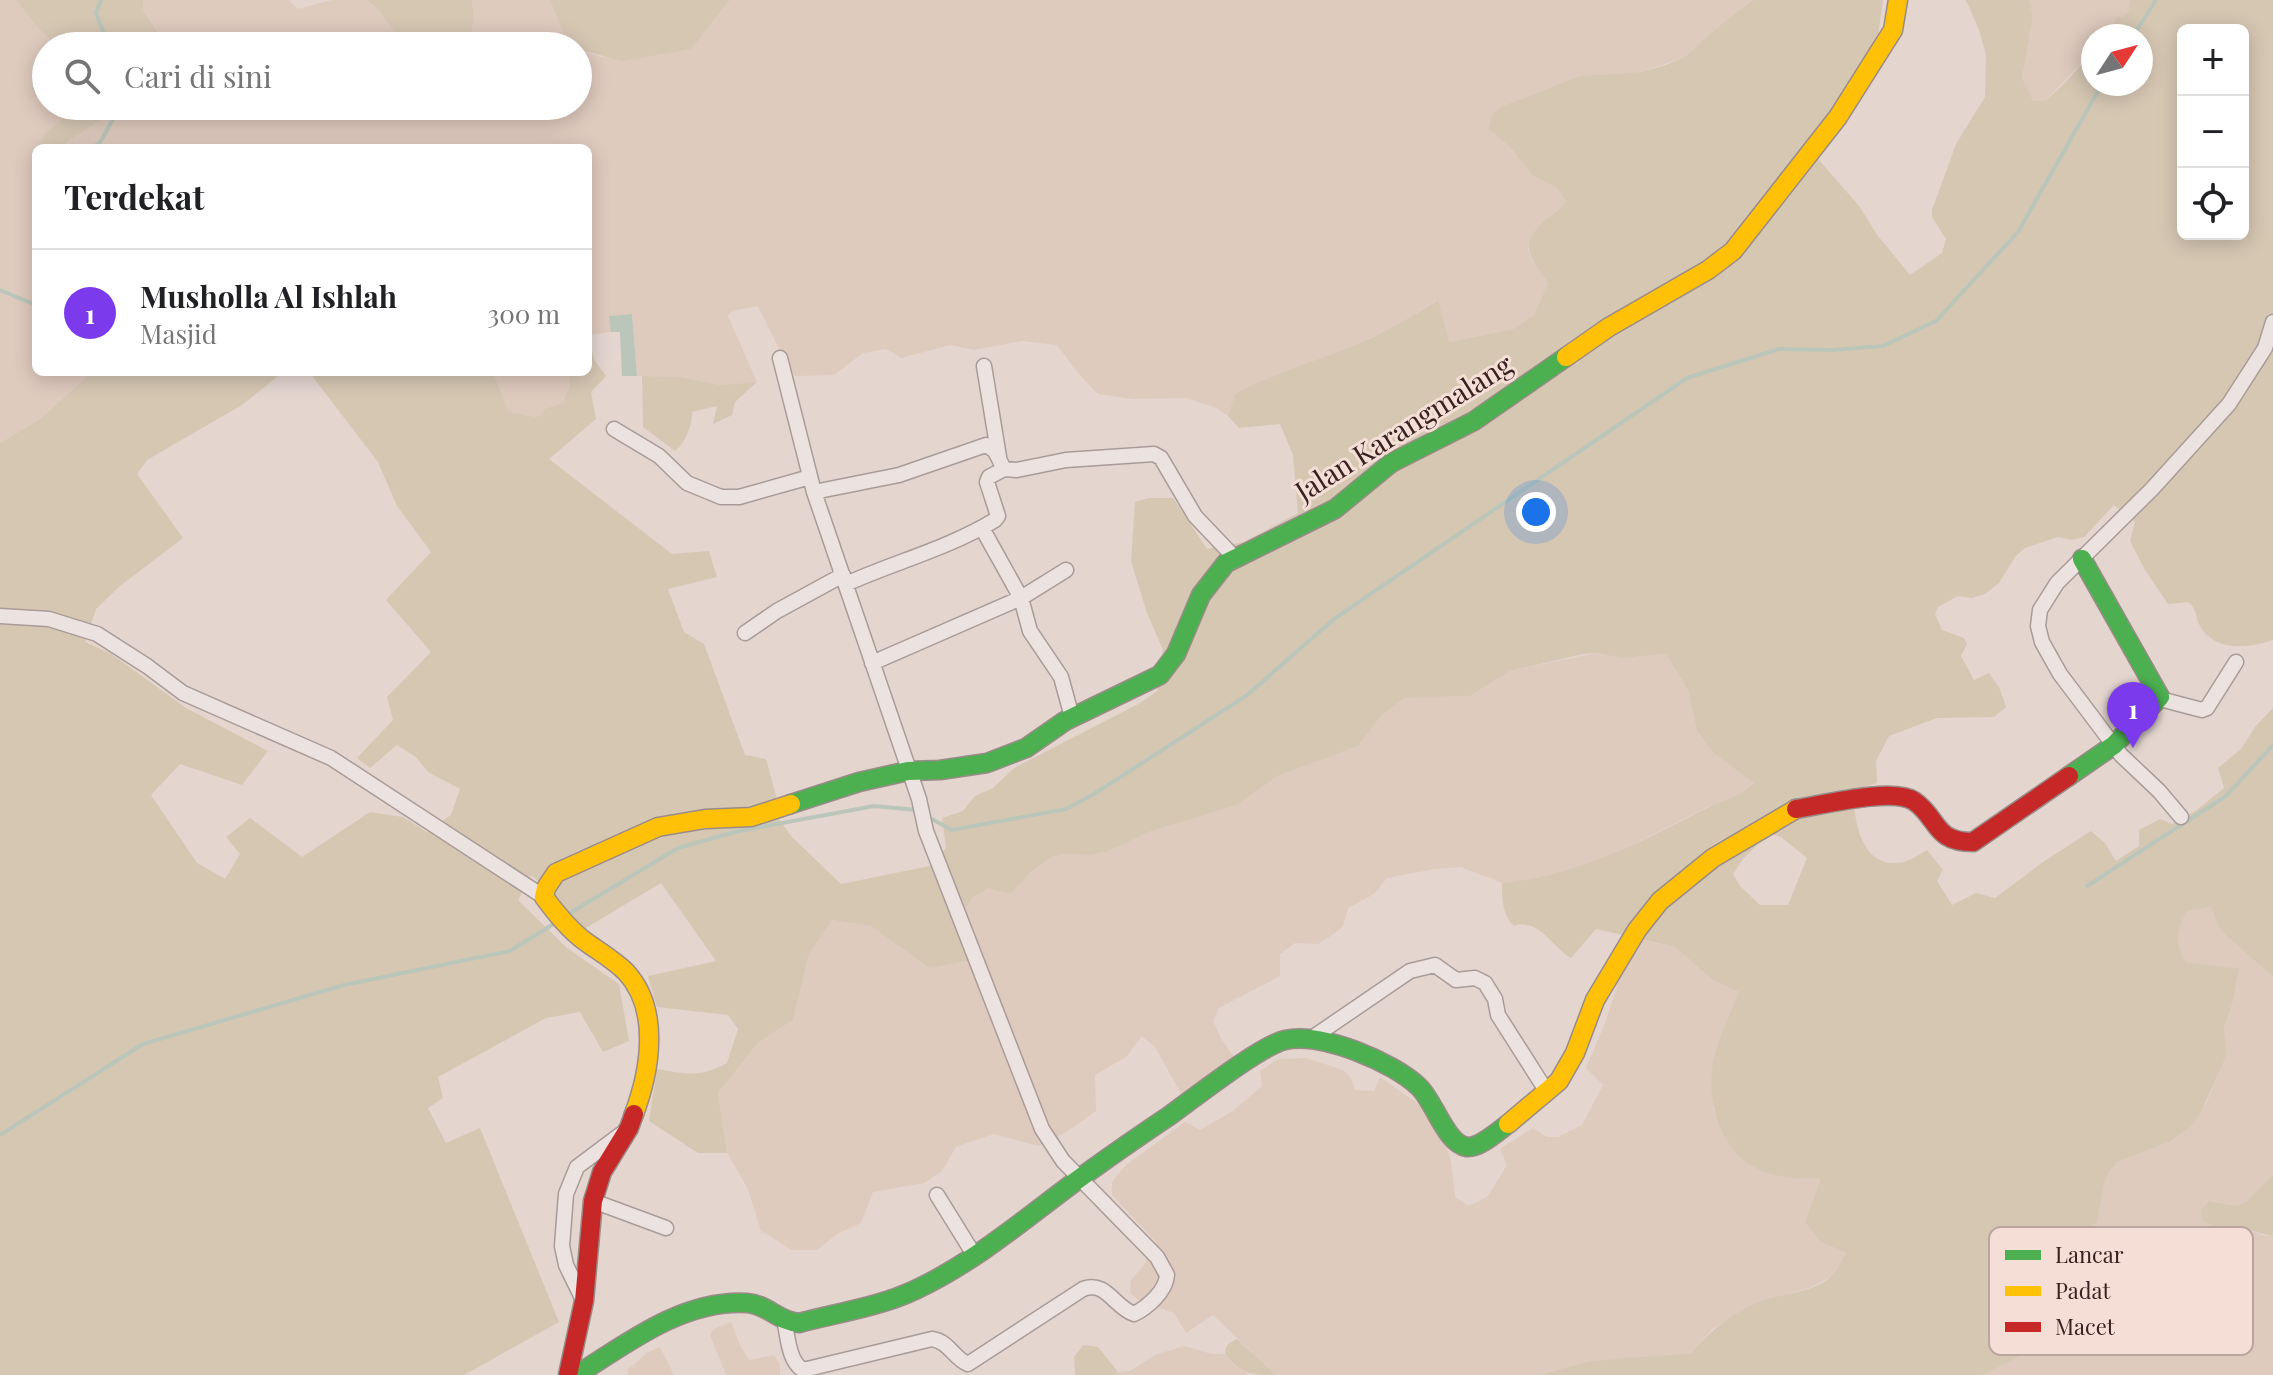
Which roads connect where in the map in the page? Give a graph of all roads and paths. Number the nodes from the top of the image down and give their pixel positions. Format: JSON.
{"nodes":[{"id":1,"x":1898,"y":0,"type":"edge"},
{"id":2,"x":2273,"y":322,"type":"edge"},
{"id":3,"x":780,"y":358,"type":"dead end"},
{"id":4,"x":984,"y":366,"type":"dead end"},
{"id":5,"x":614,"y":429,"type":"dead end"},
{"id":6,"x":1002,"y":463,"type":"junction"},
{"id":7,"x":812,"y":484,"type":"junction"},
{"id":8,"x":982,"y":528,"type":"junction"},
{"id":9,"x":1234,"y":557,"type":"junction"},
{"id":10,"x":2082,"y":559,"type":"junction"},
{"id":11,"x":1066,"y":570,"type":"dead end"},
{"id":12,"x":844,"y":580,"type":"junction"},
{"id":13,"x":1021,"y":598,"type":"junction"},
{"id":14,"x":0,"y":616,"type":"edge"},
{"id":15,"x":745,"y":633,"type":"dead end"},
{"id":16,"x":2236,"y":662,"type":"dead end"},
{"id":17,"x":872,"y":663,"type":"junction"},
{"id":18,"x":2160,"y":699,"type":"junction"},
{"id":19,"x":1072,"y":717,"type":"junction"},
{"id":20,"x":2114,"y":745,"type":"junction"},
{"id":21,"x":908,"y":771,"type":"junction"},
{"id":22,"x":2181,"y":817,"type":"dead end"},
{"id":23,"x":544,"y":897,"type":"junction"},
{"id":24,"x":1309,"y":1040,"type":"junction"},
{"id":25,"x":1547,"y":1092,"type":"junction"},
{"id":26,"x":629,"y":1128,"type":"junction"},
{"id":27,"x":1080,"y":1178,"type":"junction"},
{"id":28,"x":937,"y":1195,"type":"dead end"},
{"id":29,"x":593,"y":1201,"type":"junction"},
{"id":30,"x":666,"y":1228,"type":"dead end"},
{"id":31,"x":973,"y":1253,"type":"junction"},
{"id":32,"x":584,"y":1301,"type":"junction"},
{"id":33,"x":784,"y":1320,"type":"junction"},
{"id":34,"x":568,"y":1375,"type":"edge"},
{"id":35,"x":577,"y":1375,"type":"edge"}],
"edges":[{"from":1,"to":9,"type":"street","name":"Jalan Karangmalang"},
{"from":2,"to":10,"type":"street"},
{"from":3,"to":7,"type":"street"},
{"from":4,"to":6,"type":"street"},
{"from":5,"to":7,"type":"street"},
{"from":6,"to":7,"type":"street"},
{"from":6,"to":8,"type":"street"},
{"from":6,"to":9,"type":"street"},
{"from":7,"to":12,"type":"street"},
{"from":8,"to":12,"type":"street"},
{"from":8,"to":13,"type":"street"},
{"from":9,"to":19,"type":"street","name":"Jalan Karangmalang"},
{"from":10,"to":18,"type":"street"},
{"from":10,"to":20,"type":"street"},
{"from":11,"to":13,"type":"street"},
{"from":12,"to":15,"type":"street"},
{"from":12,"to":17,"type":"street"},
{"from":13,"to":17,"type":"street"},
{"from":13,"to":19,"type":"street"},
{"from":14,"to":23,"type":"street"},
{"from":16,"to":18,"type":"street"},
{"from":17,"to":21,"type":"street"},
{"from":18,"to":20,"type":"street"},
{"from":19,"to":21,"type":"street","name":"Jalan Karangmalang"},
{"from":20,"to":22,"type":"street"},
{"from":20,"to":25,"type":"street"},
{"from":21,"to":23,"type":"street","name":"Jalan Karangmalang"},
{"from":21,"to":27,"type":"street"},
{"from":23,"to":26,"type":"street"},
{"from":24,"to":25,"type":"street"},
{"from":24,"to":25,"type":"street"},
{"from":24,"to":27,"type":"street"},
{"from":26,"to":29,"type":"street"},
{"from":26,"to":32,"type":"street"},
{"from":27,"to":31,"type":"street"},
{"from":27,"to":33,"type":"street"},
{"from":28,"to":31,"type":"street"},
{"from":29,"to":30,"type":"street"},
{"from":29,"to":32,"type":"street"},
{"from":31,"to":33,"type":"street"},
{"from":32,"to":34,"type":"street"},
{"from":33,"to":35,"type":"street"}]}
